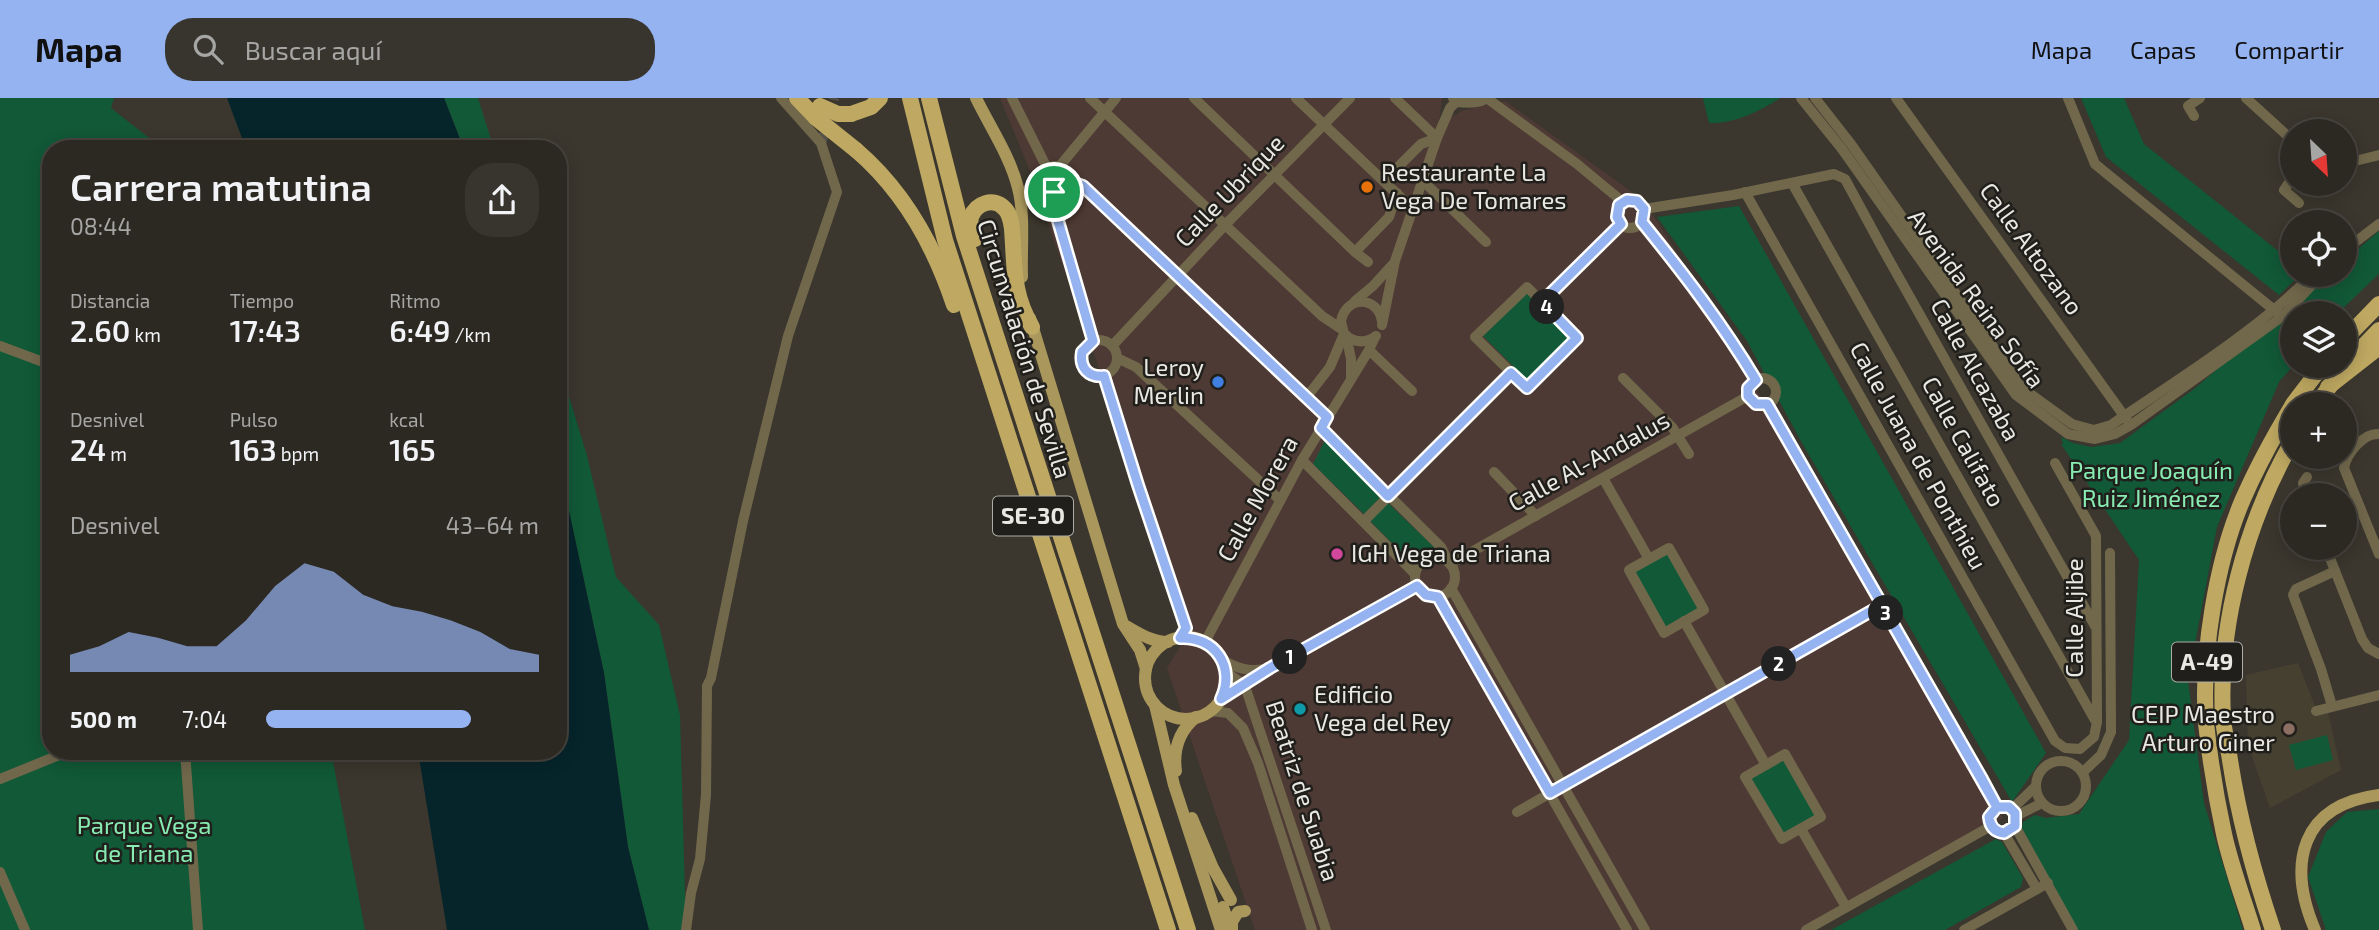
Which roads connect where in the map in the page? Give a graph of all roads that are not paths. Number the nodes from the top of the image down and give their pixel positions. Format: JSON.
{"nodes":[{"id":1,"x":781,"y":98,"type":"edge"},
{"id":2,"x":797,"y":98,"type":"edge"},
{"id":3,"x":880,"y":98,"type":"edge"},
{"id":4,"x":910,"y":98,"type":"edge"},
{"id":5,"x":929,"y":98,"type":"edge"},
{"id":6,"x":968,"y":98,"type":"edge"},
{"id":7,"x":975,"y":98,"type":"edge"},
{"id":8,"x":1012,"y":98,"type":"edge"},
{"id":9,"x":1090,"y":98,"type":"edge"},
{"id":10,"x":1116,"y":98,"type":"edge"},
{"id":11,"x":1194,"y":98,"type":"edge"},
{"id":12,"x":1296,"y":98,"type":"edge"},
{"id":13,"x":1350,"y":98,"type":"edge"},
{"id":14,"x":1488,"y":98,"type":"edge"},
{"id":15,"x":1801,"y":98,"type":"edge"},
{"id":16,"x":1815,"y":98,"type":"edge"},
{"id":17,"x":1896,"y":98,"type":"edge"},
{"id":18,"x":2068,"y":98,"type":"edge"},
{"id":19,"x":2200,"y":98,"type":"edge"},
{"id":20,"x":2246,"y":98,"type":"edge"},
{"id":21,"x":1400,"y":100,"type":"edge"},
{"id":22,"x":1454,"y":100,"type":"edge"},
{"id":23,"x":815,"y":107,"type":"edge"},
{"id":24,"x":1104,"y":111,"type":"junction"},
{"id":25,"x":2193,"y":116,"type":"dead end"},
{"id":26,"x":1324,"y":124,"type":"junction"},
{"id":27,"x":2280,"y":130,"type":"edge"},
{"id":28,"x":1437,"y":138,"type":"junction"},
{"id":29,"x":2379,"y":155,"type":"edge"},
{"id":30,"x":2357,"y":160,"type":"edge"},
{"id":31,"x":1053,"y":169,"type":"junction"},
{"id":32,"x":1275,"y":175,"type":"junction"},
{"id":33,"x":1069,"y":181,"type":"junction"},
{"id":34,"x":1384,"y":181,"type":"junction"},
{"id":35,"x":1423,"y":181,"type":"junction"},
{"id":36,"x":1792,"y":183,"type":"junction"},
{"id":37,"x":1054,"y":192,"type":"junction"},
{"id":38,"x":1745,"y":192,"type":"junction"},
{"id":39,"x":1397,"y":194,"type":"junction"},
{"id":40,"x":2291,"y":196,"type":"edge"},
{"id":41,"x":1623,"y":202,"type":"junction"},
{"id":42,"x":2299,"y":203,"type":"dead end"},
{"id":43,"x":1413,"y":209,"type":"junction"},
{"id":44,"x":1644,"y":209,"type":"junction"},
{"id":45,"x":1642,"y":222,"type":"junction"},
{"id":46,"x":1226,"y":224,"type":"junction"},
{"id":47,"x":1621,"y":224,"type":"junction"},
{"id":48,"x":2379,"y":224,"type":"edge"},
{"id":49,"x":1021,"y":231,"type":"junction"},
{"id":50,"x":2357,"y":241,"type":"edge"},
{"id":51,"x":1486,"y":242,"type":"dead end"},
{"id":52,"x":1355,"y":252,"type":"junction"},
{"id":53,"x":1395,"y":261,"type":"junction"},
{"id":54,"x":1368,"y":262,"type":"junction"},
{"id":55,"x":1178,"y":275,"type":"junction"},
{"id":56,"x":1373,"y":286,"type":"junction"},
{"id":57,"x":2298,"y":287,"type":"edge"},
{"id":58,"x":2307,"y":287,"type":"edge"},
{"id":59,"x":1542,"y":302,"type":"junction"},
{"id":60,"x":2379,"y":304,"type":"edge"},
{"id":61,"x":1347,"y":306,"type":"junction"},
{"id":62,"x":2278,"y":314,"type":"junction"},
{"id":63,"x":1322,"y":316,"type":"junction"},
{"id":64,"x":1382,"y":325,"type":"junction"},
{"id":65,"x":1032,"y":327,"type":"junction"},
{"id":66,"x":2357,"y":327,"type":"edge"},
{"id":67,"x":2379,"y":330,"type":"edge"},
{"id":68,"x":1344,"y":333,"type":"junction"},
{"id":69,"x":1375,"y":337,"type":"junction"},
{"id":70,"x":1093,"y":341,"type":"junction"},
{"id":71,"x":0,"y":346,"type":"edge"},
{"id":72,"x":1112,"y":346,"type":"junction"},
{"id":73,"x":2379,"y":347,"type":"edge"},
{"id":74,"x":1369,"y":350,"type":"junction"},
{"id":75,"x":2357,"y":353,"type":"edge"},
{"id":76,"x":1002,"y":357,"type":"junction"},
{"id":77,"x":1117,"y":359,"type":"junction"},
{"id":78,"x":42,"y":362,"type":"edge"},
{"id":79,"x":1511,"y":373,"type":"junction"},
{"id":80,"x":1104,"y":376,"type":"junction"},
{"id":81,"x":1350,"y":378,"type":"junction"},
{"id":82,"x":1623,"y":378,"type":"dead end"},
{"id":83,"x":2335,"y":378,"type":"edge"},
{"id":84,"x":1756,"y":380,"type":"junction"},
{"id":85,"x":990,"y":383,"type":"junction"},
{"id":86,"x":2328,"y":387,"type":"junction"},
{"id":87,"x":1412,"y":391,"type":"dead end"},
{"id":88,"x":2324,"y":392,"type":"edge"},
{"id":89,"x":1748,"y":396,"type":"junction"},
{"id":90,"x":1306,"y":398,"type":"junction"},
{"id":91,"x":1767,"y":404,"type":"junction"},
{"id":92,"x":1327,"y":417,"type":"junction"},
{"id":93,"x":2128,"y":421,"type":"junction"},
{"id":94,"x":2280,"y":427,"type":"edge"},
{"id":95,"x":1321,"y":428,"type":"junction"},
{"id":96,"x":2379,"y":434,"type":"edge"},
{"id":97,"x":1678,"y":435,"type":"junction"},
{"id":98,"x":1689,"y":454,"type":"dead end"},
{"id":99,"x":1302,"y":460,"type":"junction"},
{"id":100,"x":2054,"y":464,"type":"dead end"},
{"id":101,"x":2280,"y":468,"type":"edge"},
{"id":102,"x":1494,"y":472,"type":"dead end"},
{"id":103,"x":2307,"y":477,"type":"dead end"},
{"id":104,"x":1603,"y":478,"type":"junction"},
{"id":105,"x":2302,"y":483,"type":"edge"},
{"id":106,"x":1388,"y":496,"type":"junction"},
{"id":107,"x":1280,"y":500,"type":"junction"},
{"id":108,"x":1536,"y":516,"type":"junction"},
{"id":109,"x":1364,"y":521,"type":"junction"},
{"id":110,"x":2110,"y":554,"type":"dead end"},
{"id":111,"x":2379,"y":554,"type":"edge"},
{"id":112,"x":1649,"y":559,"type":"junction"},
{"id":113,"x":2331,"y":560,"type":"edge"},
{"id":114,"x":1450,"y":564,"type":"junction"},
{"id":115,"x":2335,"y":571,"type":"junction"},
{"id":116,"x":1415,"y":574,"type":"junction"},
{"id":117,"x":1417,"y":586,"type":"junction"},
{"id":118,"x":1451,"y":588,"type":"junction"},
{"id":119,"x":1438,"y":597,"type":"junction"},
{"id":120,"x":1882,"y":605,"type":"junction"},
{"id":121,"x":1684,"y":621,"type":"junction"},
{"id":122,"x":1123,"y":624,"type":"junction"},
{"id":123,"x":2097,"y":629,"type":"junction"},
{"id":124,"x":1174,"y":640,"type":"junction"},
{"id":125,"x":1205,"y":642,"type":"junction"},
{"id":126,"x":2379,"y":654,"type":"edge"},
{"id":127,"x":1224,"y":666,"type":"junction"},
{"id":128,"x":1270,"y":668,"type":"junction"},
{"id":129,"x":1146,"y":669,"type":"junction"},
{"id":130,"x":1242,"y":687,"type":"junction"},
{"id":131,"x":1725,"y":694,"type":"junction"},
{"id":132,"x":2379,"y":695,"type":"edge"},
{"id":133,"x":1221,"y":699,"type":"junction"},
{"id":134,"x":1156,"y":705,"type":"junction"},
{"id":135,"x":2332,"y":706,"type":"junction"},
{"id":136,"x":2316,"y":710,"type":"dead end"},
{"id":137,"x":1210,"y":711,"type":"junction"},
{"id":138,"x":1196,"y":717,"type":"junction"},
{"id":139,"x":2096,"y":722,"type":"junction"},
{"id":140,"x":47,"y":760,"type":"edge"},
{"id":141,"x":186,"y":760,"type":"edge"},
{"id":142,"x":1766,"y":765,"type":"junction"},
{"id":143,"x":2082,"y":772,"type":"junction"},
{"id":144,"x":0,"y":779,"type":"edge"},
{"id":145,"x":1563,"y":786,"type":"junction"},
{"id":146,"x":2035,"y":787,"type":"junction"},
{"id":147,"x":1550,"y":793,"type":"junction"},
{"id":148,"x":2379,"y":794,"type":"edge"},
{"id":149,"x":1185,"y":803,"type":"junction"},
{"id":150,"x":2042,"y":803,"type":"junction"},
{"id":151,"x":1997,"y":807,"type":"junction"},
{"id":152,"x":1517,"y":812,"type":"dead end"},
{"id":153,"x":2014,"y":817,"type":"junction"},
{"id":154,"x":1991,"y":826,"type":"junction"},
{"id":155,"x":1801,"y":829,"type":"junction"},
{"id":156,"x":2004,"y":833,"type":"junction"},
{"id":157,"x":0,"y":872,"type":"edge"},
{"id":158,"x":2048,"y":883,"type":"junction"},
{"id":159,"x":1207,"y":886,"type":"junction"},
{"id":160,"x":2037,"y":889,"type":"junction"},
{"id":161,"x":1231,"y":900,"type":"dead end"},
{"id":162,"x":1846,"y":907,"type":"junction"},
{"id":163,"x":1245,"y":911,"type":"dead end"},
{"id":164,"x":25,"y":930,"type":"edge"},
{"id":165,"x":198,"y":930,"type":"edge"},
{"id":166,"x":686,"y":930,"type":"edge"},
{"id":167,"x":1168,"y":930,"type":"edge"},
{"id":168,"x":1188,"y":930,"type":"edge"},
{"id":169,"x":1222,"y":930,"type":"edge"},
{"id":170,"x":1231,"y":930,"type":"edge"},
{"id":171,"x":1312,"y":930,"type":"edge"},
{"id":172,"x":1326,"y":930,"type":"edge"},
{"id":173,"x":1627,"y":930,"type":"edge"},
{"id":174,"x":1645,"y":930,"type":"edge"},
{"id":175,"x":1806,"y":930,"type":"edge"},
{"id":176,"x":1964,"y":930,"type":"edge"},
{"id":177,"x":2073,"y":930,"type":"edge"},
{"id":178,"x":2253,"y":930,"type":"edge"},
{"id":179,"x":2273,"y":930,"type":"edge"},
{"id":180,"x":2315,"y":930,"type":"edge"}],
"edges":[{"from":1,"to":166,"type":"street"},
{"from":2,"to":23,"type":"highway"},
{"from":3,"to":23,"type":"highway","bridge":true},
{"from":4,"to":85,"type":"highway","name":"Circunvalación de Sevilla","number":"SE-30"},
{"from":5,"to":76,"type":"highway","name":"Circunvalación de Sevilla","number":"SE-30"},
{"from":6,"to":49,"type":"main road"},
{"from":7,"to":49,"type":"main road"},
{"from":8,"to":31,"type":"street"},
{"from":9,"to":24,"type":"street"},
{"from":10,"to":24,"type":"street"},
{"from":11,"to":32,"type":"street"},
{"from":12,"to":26,"type":"street"},
{"from":13,"to":26,"type":"street","name":"Calle Ubrique"},
{"from":14,"to":22,"type":"street"},
{"from":14,"to":41,"type":"street"},
{"from":15,"to":93,"type":"street","name":"Avenida Reina Sofía"},
{"from":16,"to":93,"type":"street","name":"Avenida Reina Sofía"},
{"from":17,"to":93,"type":"street","name":"Calle Altozano"},
{"from":18,"to":62,"type":"street"},
{"from":19,"to":25,"type":"street"},
{"from":20,"to":27,"type":"street"},
{"from":21,"to":28,"type":"street"},
{"from":22,"to":28,"type":"street"},
{"from":23,"to":85,"type":"highway","bridge":true},
{"from":24,"to":31,"type":"street"},
{"from":24,"to":46,"type":"street"},
{"from":26,"to":32,"type":"street","name":"Calle Ubrique"},
{"from":26,"to":34,"type":"street"},
{"from":28,"to":34,"type":"street"},
{"from":28,"to":35,"type":"street"},
{"from":29,"to":30,"type":"street"},
{"from":31,"to":33,"type":"street"},
{"from":31,"to":37,"type":"street"},
{"from":32,"to":46,"type":"street","name":"Calle Ubrique"},
{"from":32,"to":52,"type":"street"},
{"from":33,"to":37,"type":"street"},
{"from":33,"to":55,"type":"street"},
{"from":34,"to":39,"type":"street"},
{"from":35,"to":43,"type":"street"},
{"from":35,"to":51,"type":"street"},
{"from":36,"to":38,"type":"street","name":"Calle Alcazaba"},
{"from":36,"to":123,"type":"street","name":"Calle Alcazaba"},
{"from":36,"to":139,"type":"street","name":"Calle Califato"},
{"from":37,"to":70,"type":"street"},
{"from":38,"to":44,"type":"street","name":"Calle Alcazaba"},
{"from":38,"to":139,"type":"street","name":"Calle Juana de Ponthieu"},
{"from":39,"to":43,"type":"street"},
{"from":39,"to":52,"type":"street"},
{"from":40,"to":42,"type":"street"},
{"from":41,"to":44,"type":"street"},
{"from":41,"to":47,"type":"street"},
{"from":43,"to":53,"type":"street"},
{"from":44,"to":45,"type":"street"},
{"from":45,"to":47,"type":"street"},
{"from":45,"to":84,"type":"street"},
{"from":46,"to":55,"type":"street","name":"Calle Ubrique"},
{"from":46,"to":63,"type":"street"},
{"from":47,"to":59,"type":"street"},
{"from":48,"to":50,"type":"street"},
{"from":49,"to":65,"type":"main road"},
{"from":52,"to":54,"type":"street"},
{"from":53,"to":54,"type":"street"},
{"from":53,"to":56,"type":"street"},
{"from":53,"to":64,"type":"street"},
{"from":54,"to":56,"type":"street"},
{"from":55,"to":72,"type":"street","name":"Calle Ubrique"},
{"from":55,"to":90,"type":"street"},
{"from":56,"to":61,"type":"street"},
{"from":57,"to":62,"type":"street","name":"Avenida Reina Sofía"},
{"from":58,"to":62,"type":"street","name":"Avenida Reina Sofía"},
{"from":59,"to":79,"type":"street"},
{"from":59,"to":79,"type":"street"},
{"from":60,"to":66,"type":"highway"},
{"from":61,"to":63,"type":"street"},
{"from":61,"to":64,"type":"street"},
{"from":61,"to":68,"type":"street"},
{"from":62,"to":93,"type":"street","name":"Avenida Reina Sofía"},
{"from":63,"to":68,"type":"street"},
{"from":64,"to":69,"type":"street"},
{"from":65,"to":76,"type":"highway"},
{"from":65,"to":122,"type":"main road"},
{"from":67,"to":75,"type":"highway"},
{"from":68,"to":69,"type":"street"},
{"from":68,"to":81,"type":"street"},
{"from":68,"to":90,"type":"street"},
{"from":69,"to":74,"type":"street","name":"Calle Morera"},
{"from":70,"to":72,"type":"street"},
{"from":70,"to":80,"type":"street"},
{"from":71,"to":78,"type":"street"},
{"from":72,"to":77,"type":"street"},
{"from":73,"to":86,"type":"highway"},
{"from":74,"to":81,"type":"street","name":"Calle Morera"},
{"from":74,"to":87,"type":"street"},
{"from":76,"to":168,"type":"highway","name":"Circunvalación de Sevilla","number":"SE-30"},
{"from":77,"to":80,"type":"street"},
{"from":77,"to":107,"type":"street"},
{"from":79,"to":106,"type":"street"},
{"from":80,"to":124,"type":"street"},
{"from":81,"to":92,"type":"street","name":"Calle Morera"},
{"from":82,"to":97,"type":"street"},
{"from":83,"to":86,"type":"highway"},
{"from":84,"to":89,"type":"street"},
{"from":84,"to":91,"type":"street"},
{"from":85,"to":167,"type":"highway","name":"Circunvalación de Sevilla","number":"SE-30"},
{"from":86,"to":88,"type":"highway"},
{"from":89,"to":91,"type":"street"},
{"from":89,"to":97,"type":"street","name":"Calle Al-Andalus"},
{"from":90,"to":92,"type":"street"},
{"from":91,"to":120,"type":"street"},
{"from":92,"to":95,"type":"street","name":"Calle Morera"},
{"from":94,"to":178,"type":"highway","number":"A-49"},
{"from":95,"to":99,"type":"street","name":"Calle Morera"},
{"from":95,"to":106,"type":"street"},
{"from":96,"to":111,"type":"street"},
{"from":97,"to":98,"type":"street"},
{"from":97,"to":104,"type":"street","name":"Calle Al-Andalus"},
{"from":99,"to":107,"type":"street","name":"Calle Morera"},
{"from":99,"to":109,"type":"street"},
{"from":100,"to":123,"type":"street","name":"Calle Aljibe"},
{"from":101,"to":179,"type":"highway","number":"A-49"},
{"from":102,"to":108,"type":"street"},
{"from":103,"to":105,"type":"street"},
{"from":104,"to":108,"type":"street","name":"Calle Al-Andalus"},
{"from":104,"to":112,"type":"street"},
{"from":106,"to":109,"type":"street"},
{"from":106,"to":114,"type":"street"},
{"from":107,"to":125,"type":"street","name":"Calle Morera"},
{"from":108,"to":114,"type":"street","name":"Calle Al-Andalus"},
{"from":109,"to":116,"type":"street"},
{"from":110,"to":143,"type":"street"},
{"from":112,"to":121,"type":"street"},
{"from":112,"to":121,"type":"street"},
{"from":113,"to":115,"type":"street"},
{"from":114,"to":116,"type":"street"},
{"from":114,"to":118,"type":"street"},
{"from":115,"to":126,"type":"street"},
{"from":115,"to":135,"type":"street"},
{"from":116,"to":117,"type":"street"},
{"from":117,"to":119,"type":"street"},
{"from":117,"to":128,"type":"street"},
{"from":118,"to":119,"type":"street"},
{"from":118,"to":145,"type":"street"},
{"from":119,"to":147,"type":"street"},
{"from":120,"to":131,"type":"street"},
{"from":120,"to":151,"type":"street"},
{"from":121,"to":131,"type":"street"},
{"from":122,"to":124,"type":"main road"},
{"from":122,"to":129,"type":"main road"},
{"from":123,"to":139,"type":"street","name":"Calle Aljibe"},
{"from":124,"to":125,"type":"main road"},
{"from":124,"to":129,"type":"main road"},
{"from":125,"to":127,"type":"main road"},
{"from":127,"to":128,"type":"street"},
{"from":127,"to":130,"type":"street","name":"Beatriz de Suabia"},
{"from":127,"to":133,"type":"main road"},
{"from":128,"to":130,"type":"street"},
{"from":129,"to":134,"type":"main road"},
{"from":130,"to":133,"type":"street"},
{"from":130,"to":172,"type":"street","name":"Beatriz de Suabia"},
{"from":131,"to":142,"type":"street"},
{"from":131,"to":145,"type":"street"},
{"from":132,"to":135,"type":"street"},
{"from":133,"to":137,"type":"main road"},
{"from":134,"to":138,"type":"main road"},
{"from":134,"to":159,"type":"main road"},
{"from":135,"to":136,"type":"street"},
{"from":137,"to":138,"type":"main road"},
{"from":137,"to":171,"type":"street","name":"Beatriz de Suabia"},
{"from":138,"to":149,"type":"main road"},
{"from":140,"to":144,"type":"street"},
{"from":141,"to":165,"type":"street"},
{"from":142,"to":155,"type":"street"},
{"from":142,"to":155,"type":"street"},
{"from":143,"to":146,"type":"street"},
{"from":143,"to":150,"type":"street"},
{"from":145,"to":147,"type":"street"},
{"from":145,"to":174,"type":"street"},
{"from":146,"to":150,"type":"street"},
{"from":146,"to":153,"type":"street"},
{"from":147,"to":152,"type":"street"},
{"from":147,"to":173,"type":"street"},
{"from":148,"to":180,"type":"main road"},
{"from":149,"to":161,"type":"main road"},
{"from":149,"to":170,"type":"main road"},
{"from":150,"to":153,"type":"street"},
{"from":151,"to":153,"type":"street"},
{"from":151,"to":154,"type":"street"},
{"from":153,"to":156,"type":"street"},
{"from":153,"to":158,"type":"street"},
{"from":154,"to":156,"type":"street"},
{"from":154,"to":162,"type":"street"},
{"from":155,"to":162,"type":"street"},
{"from":156,"to":160,"type":"street"},
{"from":157,"to":164,"type":"street"},
{"from":158,"to":160,"type":"street"},
{"from":158,"to":177,"type":"street"},
{"from":159,"to":169,"type":"main road"},
{"from":159,"to":170,"type":"main road"},
{"from":160,"to":176,"type":"street"},
{"from":162,"to":175,"type":"street"},
{"from":163,"to":170,"type":"main road"}]}
